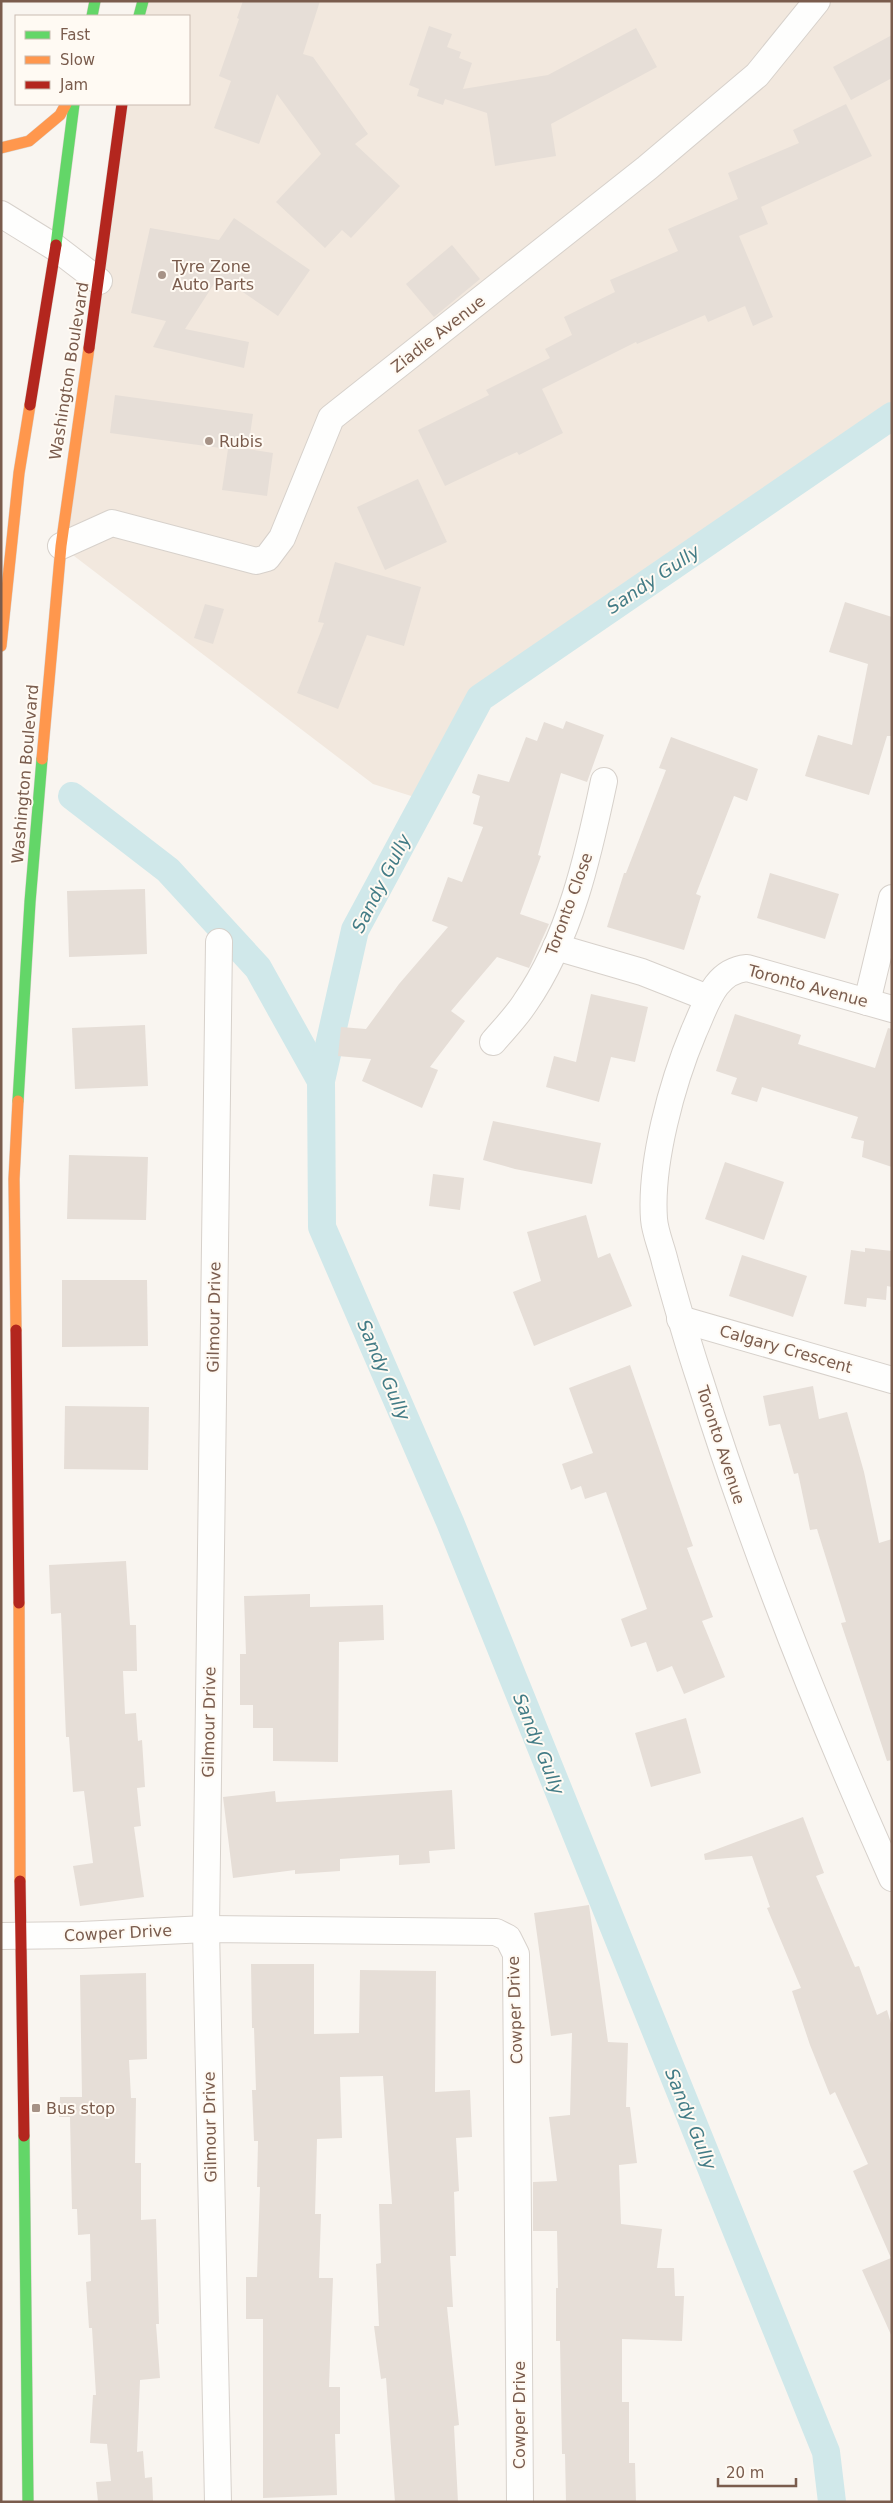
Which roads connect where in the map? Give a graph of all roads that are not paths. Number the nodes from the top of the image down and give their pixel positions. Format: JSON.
{"nodes":[{"id":1,"x":95,"y":1,"type":"edge"},
{"id":2,"x":143,"y":1,"type":"edge"},
{"id":3,"x":817,"y":1,"type":"edge"},
{"id":4,"x":92,"y":15,"type":"edge"},
{"id":5,"x":139,"y":15,"type":"edge"},
{"id":6,"x":65,"y":105,"type":"edge"},
{"id":7,"x":74,"y":105,"type":"edge"},
{"id":8,"x":122,"y":105,"type":"edge"},
{"id":9,"x":1,"y":148,"type":"edge"},
{"id":10,"x":1,"y":214,"type":"edge"},
{"id":11,"x":56,"y":248,"type":"junction"},
{"id":12,"x":100,"y":281,"type":"junction"},
{"id":13,"x":61,"y":546,"type":"junction"},
{"id":14,"x":1,"y":646,"type":"edge"},
{"id":15,"x":604,"y":781,"type":"dead end"},
{"id":16,"x":892,"y":898,"type":"edge"},
{"id":17,"x":220,"y":942,"type":"dead end"},
{"id":18,"x":556,"y":947,"type":"junction"},
{"id":19,"x":708,"y":998,"type":"junction"},
{"id":20,"x":867,"y":1002,"type":"junction"},
{"id":21,"x":892,"y":1009,"type":"edge"},
{"id":22,"x":493,"y":1042,"type":"dead end"},
{"id":23,"x":680,"y":1318,"type":"junction"},
{"id":24,"x":892,"y":1380,"type":"edge"},
{"id":25,"x":892,"y":1878,"type":"edge"},
{"id":26,"x":206,"y":1928,"type":"junction"},
{"id":27,"x":11,"y":1936,"type":"edge"},
{"id":28,"x":28,"y":2502,"type":"edge"},
{"id":29,"x":218,"y":2502,"type":"edge"},
{"id":30,"x":520,"y":2502,"type":"edge"}],
"edges":[{"from":1,"to":4,"type":"highway"},
{"from":2,"to":5,"type":"highway"},
{"from":3,"to":13,"type":"street","name":"Ziadie Avenue"},
{"from":6,"to":9,"type":"highway"},
{"from":7,"to":11,"type":"highway","name":"Washington Boulevard"},
{"from":8,"to":12,"type":"highway","name":"Washington Boulevard"},
{"from":10,"to":11,"type":"street"},
{"from":11,"to":12,"type":"street"},
{"from":11,"to":14,"type":"highway","name":"Washington Boulevard"},
{"from":12,"to":13,"type":"highway","name":"Washington Boulevard"},
{"from":13,"to":27,"type":"highway","name":"Washington Boulevard"},
{"from":15,"to":18,"type":"street","name":"Toronto Close"},
{"from":16,"to":20,"type":"street"},
{"from":17,"to":26,"type":"street","name":"Gilmour Drive"},
{"from":18,"to":19,"type":"street"},
{"from":18,"to":22,"type":"street","name":"Toronto Close"},
{"from":19,"to":20,"type":"street","name":"Toronto Avenue"},
{"from":19,"to":23,"type":"street","name":"Toronto Avenue"},
{"from":20,"to":21,"type":"street","name":"Toronto Avenue"},
{"from":23,"to":24,"type":"street","name":"Calgary Crescent"},
{"from":23,"to":25,"type":"street","name":"Toronto Avenue"},
{"from":26,"to":27,"type":"street","name":"Cowper Drive"},
{"from":26,"to":29,"type":"street","name":"Gilmour Drive"},
{"from":26,"to":30,"type":"street","name":"Cowper Drive"},
{"from":27,"to":28,"type":"highway","name":"Washington Boulevard"}]}
